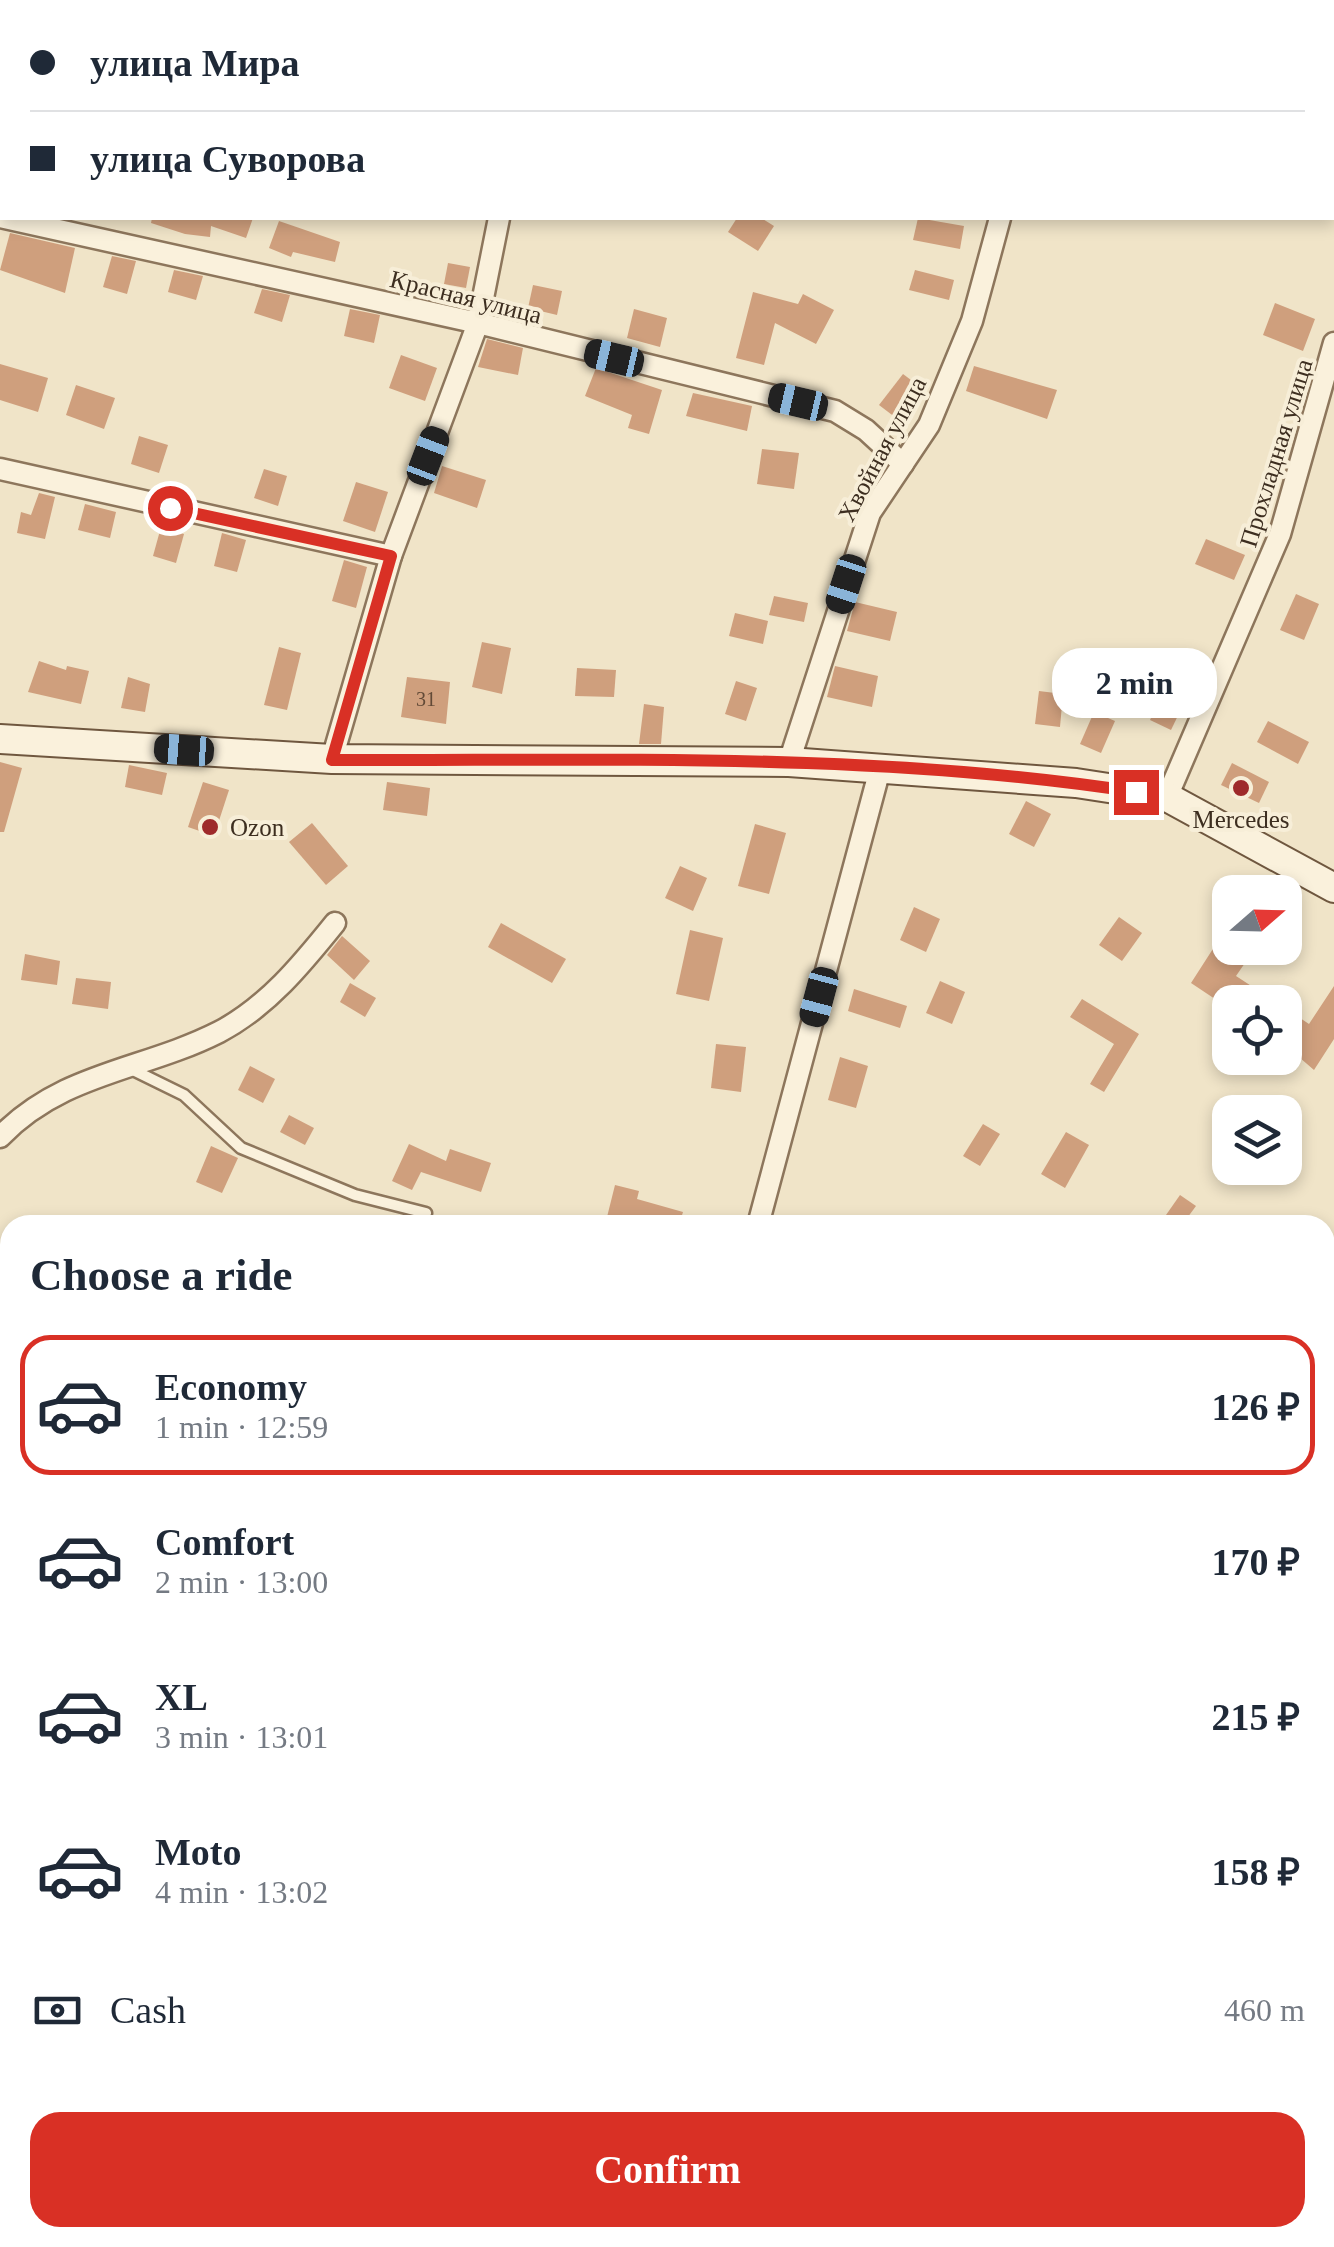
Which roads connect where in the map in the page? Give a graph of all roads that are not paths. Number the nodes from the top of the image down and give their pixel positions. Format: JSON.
{"nodes":[{"id":1,"x":9,"y":220,"type":"edge"},
{"id":2,"x":498,"y":220,"type":"edge"},
{"id":3,"x":999,"y":220,"type":"edge"},
{"id":4,"x":478,"y":324,"type":"junction"},
{"id":5,"x":1334,"y":343,"type":"edge"},
{"id":6,"x":903,"y":464,"type":"junction"},
{"id":7,"x":0,"y":469,"type":"edge"},
{"id":8,"x":391,"y":556,"type":"junction"},
{"id":9,"x":0,"y":739,"type":"edge"},
{"id":10,"x":332,"y":760,"type":"junction"},
{"id":11,"x":789,"y":762,"type":"junction"},
{"id":12,"x":880,"y":769,"type":"junction"},
{"id":13,"x":1166,"y":797,"type":"junction"},
{"id":14,"x":1334,"y":888,"type":"edge"},
{"id":15,"x":335,"y":923,"type":"dead end"},
{"id":16,"x":126,"y":1066,"type":"junction"},
{"id":17,"x":0,"y":1138,"type":"edge"},
{"id":18,"x":426,"y":1213,"type":"dead end"},
{"id":19,"x":761,"y":1215,"type":"edge"}],
"edges":[{"from":1,"to":4,"type":"street","name":"Красная улица"},
{"from":2,"to":4,"type":"street"},
{"from":3,"to":6,"type":"street","name":"Хвойная улица"},
{"from":4,"to":6,"type":"street","name":"Красная улица"},
{"from":4,"to":8,"type":"street"},
{"from":5,"to":13,"type":"street","name":"Прохладная улица"},
{"from":6,"to":11,"type":"street","name":"Хвойная улица"},
{"from":7,"to":8,"type":"street"},
{"from":8,"to":10,"type":"street"},
{"from":9,"to":10,"type":"main road"},
{"from":10,"to":11,"type":"main road"},
{"from":11,"to":12,"type":"main road"},
{"from":12,"to":13,"type":"main road"},
{"from":12,"to":19,"type":"street"},
{"from":13,"to":14,"type":"main road"},
{"from":15,"to":16,"type":"street"},
{"from":16,"to":17,"type":"street"},
{"from":16,"to":18,"type":"lane"}]}
